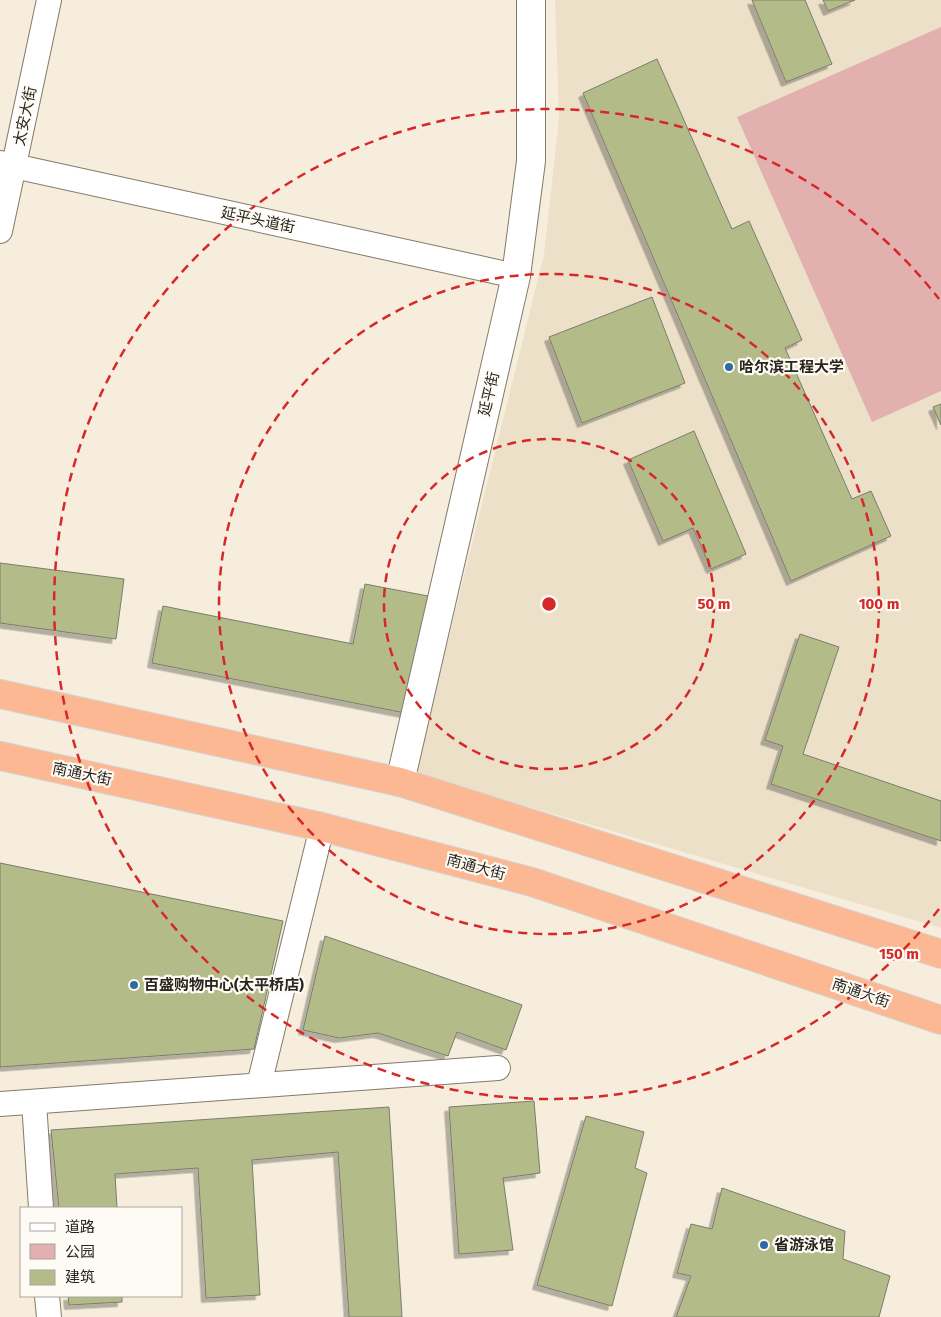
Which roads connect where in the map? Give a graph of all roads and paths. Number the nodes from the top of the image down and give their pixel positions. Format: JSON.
{"nodes":[{"id":1,"x":49,"y":0,"type":"edge"},
{"id":2,"x":531,"y":0,"type":"edge"},
{"id":3,"x":7,"y":164,"type":"edge"},
{"id":4,"x":0,"y":231,"type":"edge"},
{"id":5,"x":516,"y":276,"type":"junction"},
{"id":6,"x":0,"y":694,"type":"edge"},
{"id":7,"x":0,"y":756,"type":"edge"},
{"id":8,"x":400,"y":782,"type":"junction"},
{"id":9,"x":322,"y":827,"type":"junction"},
{"id":10,"x":941,"y":954,"type":"edge"},
{"id":11,"x":941,"y":1020,"type":"edge"},
{"id":12,"x":498,"y":1068,"type":"dead end"},
{"id":13,"x":260,"y":1085,"type":"junction"},
{"id":14,"x":34,"y":1102,"type":"junction"},
{"id":15,"x":0,"y":1104,"type":"edge"},
{"id":16,"x":41,"y":1207,"type":"edge"},
{"id":17,"x":47,"y":1297,"type":"edge"},
{"id":18,"x":49,"y":1317,"type":"edge"}],
"edges":[{"from":1,"to":3,"type":"street","name":"太安大街"},
{"from":2,"to":5,"type":"street","name":"延平街"},
{"from":3,"to":4,"type":"street","name":"太安大街"},
{"from":3,"to":5,"type":"street","name":"延平头道街"},
{"from":5,"to":8,"type":"street","name":"延平街"},
{"from":6,"to":8,"type":"highway"},
{"from":7,"to":9,"type":"highway","name":"南通大街"},
{"from":8,"to":10,"type":"highway"},
{"from":9,"to":11,"type":"highway","name":"南通大街"},
{"from":9,"to":13,"type":"street"},
{"from":12,"to":13,"type":"street"},
{"from":13,"to":14,"type":"street"},
{"from":14,"to":15,"type":"street"},
{"from":14,"to":16,"type":"street"},
{"from":17,"to":18,"type":"street"}]}
